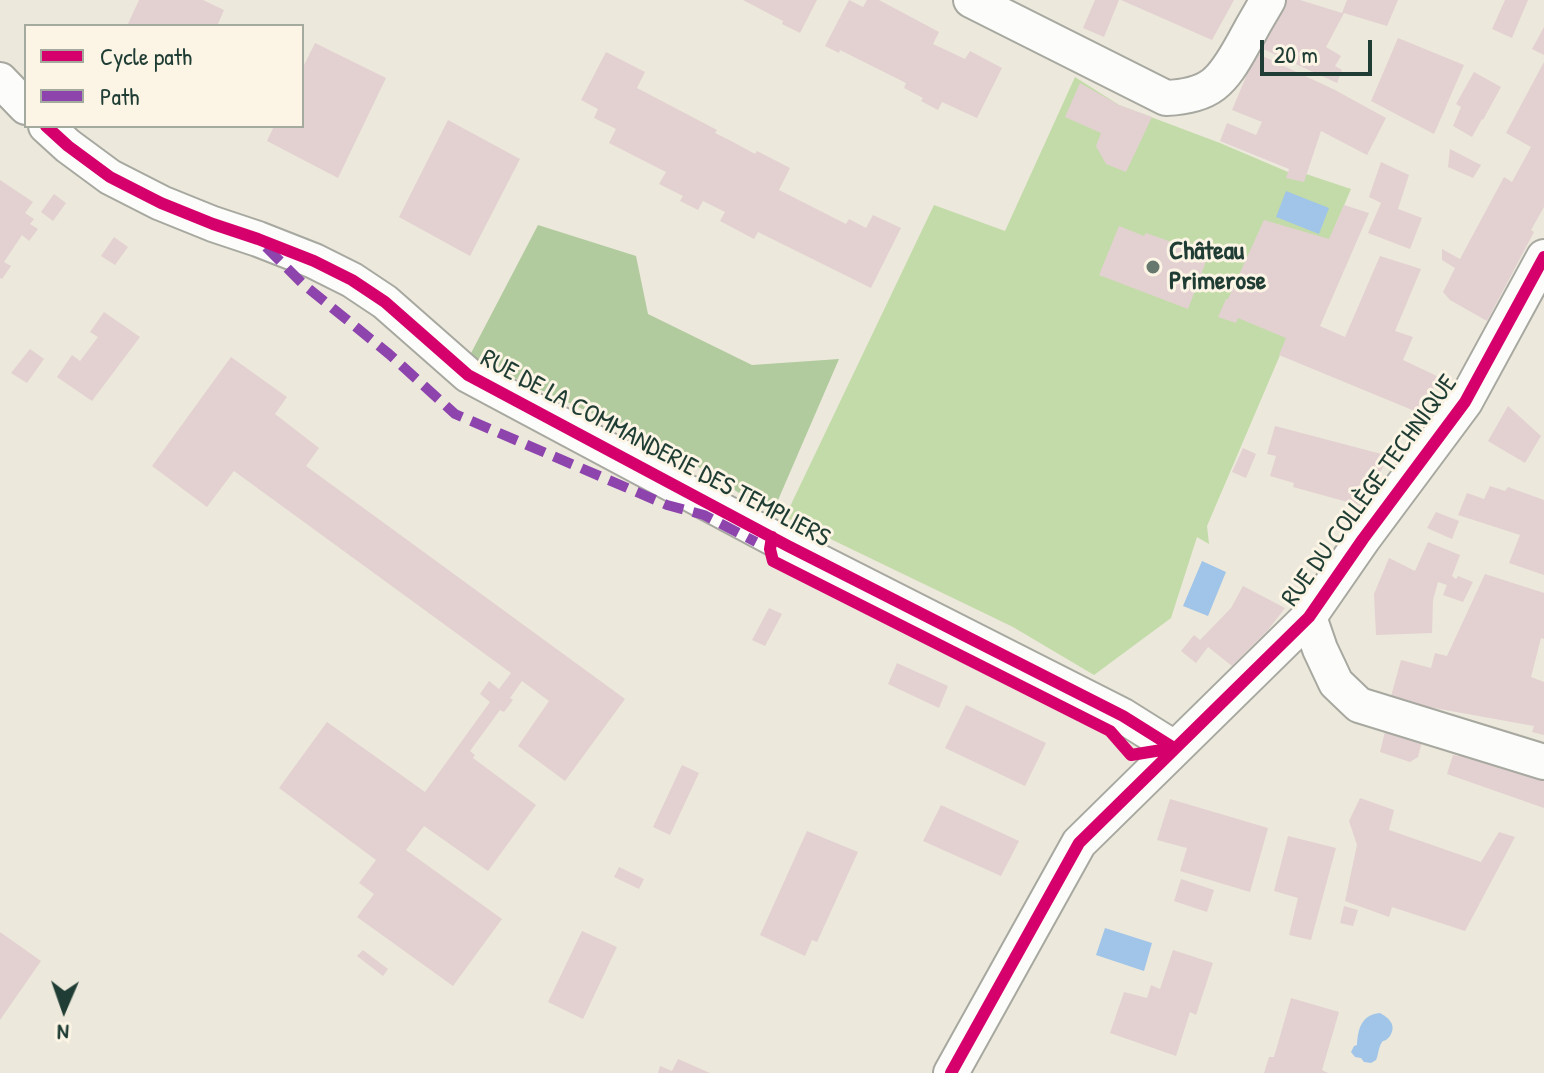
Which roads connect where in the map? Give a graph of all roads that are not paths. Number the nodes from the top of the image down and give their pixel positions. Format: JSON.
{"nodes":[{"id":1,"x":971,"y":0,"type":"edge"},
{"id":2,"x":1268,"y":0,"type":"edge"},
{"id":3,"x":0,"y":80,"type":"edge"},
{"id":4,"x":24,"y":105,"type":"edge"},
{"id":5,"x":48,"y":128,"type":"edge"},
{"id":6,"x":1544,"y":257,"type":"edge"},
{"id":7,"x":1309,"y":617,"type":"junction"},
{"id":8,"x":1174,"y":748,"type":"junction"},
{"id":9,"x":1544,"y":762,"type":"edge"},
{"id":10,"x":951,"y":1073,"type":"edge"}],
"edges":[{"from":1,"to":2,"type":"street"},
{"from":3,"to":4,"type":"street"},
{"from":5,"to":8,"type":"street","name":"RUE DE LA COMMANDERIE DES TEMPLIERS"},
{"from":6,"to":7,"type":"street","name":"RUE DU COLLÈGE TECHNIQUE"},
{"from":7,"to":8,"type":"street","name":"RUE DU COLLÈGE TECHNIQUE"},
{"from":7,"to":9,"type":"street"},
{"from":8,"to":10,"type":"street","name":"RUE DU COLLÈGE TECHNIQUE"}]}
